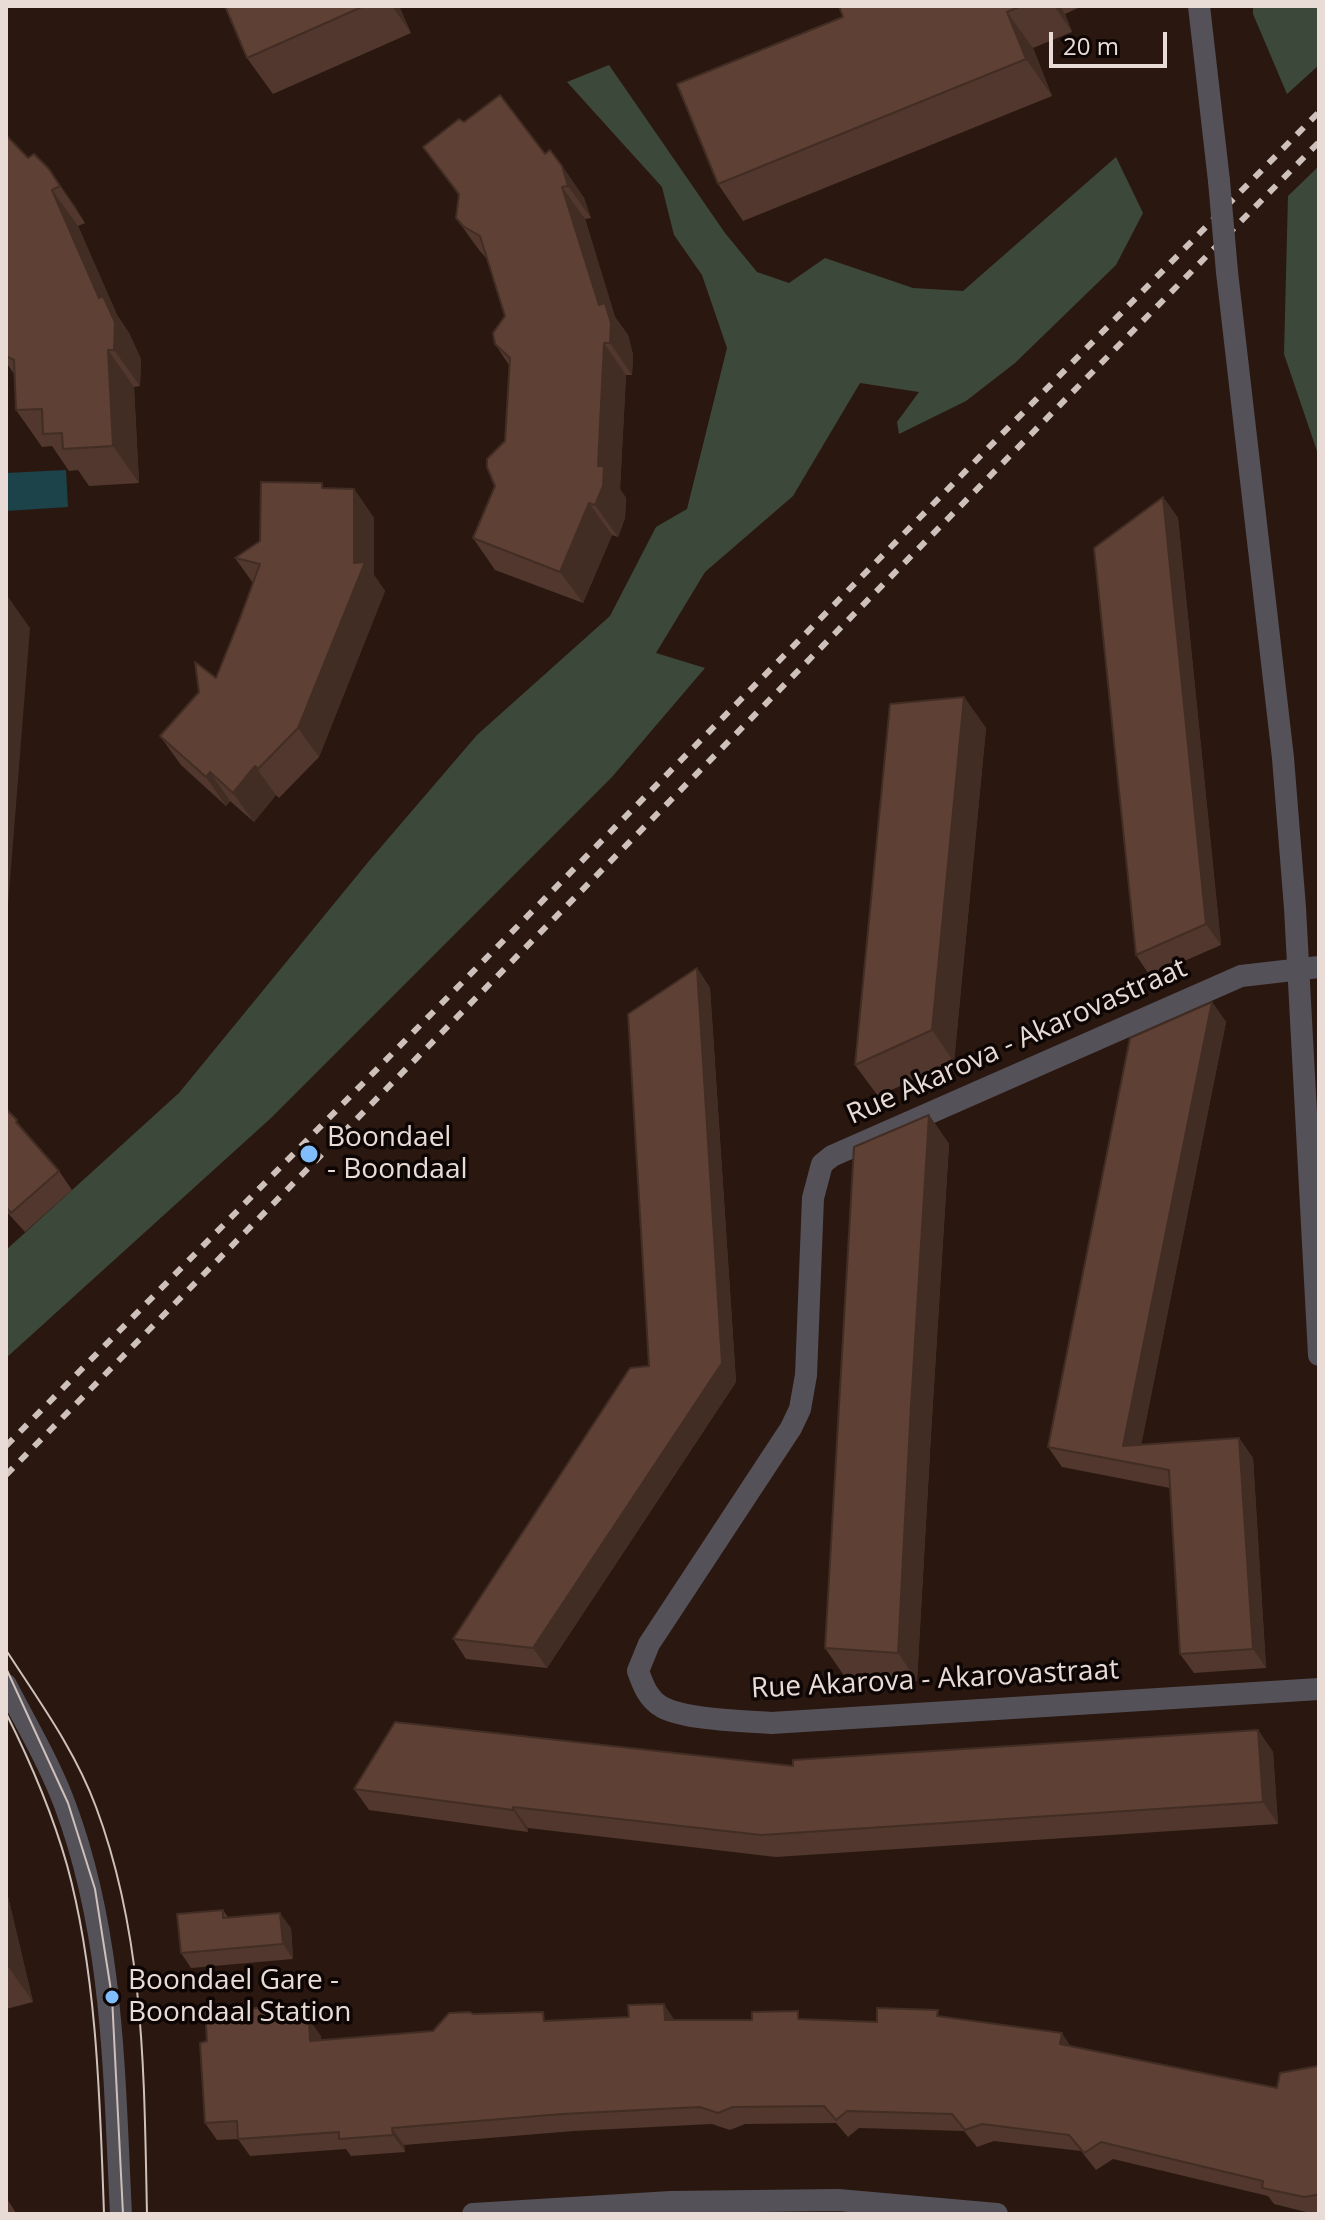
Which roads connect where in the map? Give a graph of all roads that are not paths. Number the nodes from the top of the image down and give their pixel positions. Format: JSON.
{"nodes":[{"id":1,"x":1199,"y":6,"type":"edge"},
{"id":2,"x":1308,"y":968,"type":"edge"},
{"id":3,"x":1319,"y":1355,"type":"edge"},
{"id":4,"x":6,"y":1685,"type":"edge"},
{"id":5,"x":1319,"y":1689,"type":"edge"},
{"id":6,"x":121,"y":2214,"type":"edge"},
{"id":7,"x":473,"y":2214,"type":"edge"},
{"id":8,"x":997,"y":2214,"type":"edge"}],
"edges":[{"from":1,"to":2,"type":"street","bridge":true},
{"from":2,"to":3,"type":"street"},
{"from":2,"to":5,"type":"street","name":"Rue Akarova - Akarovastraat"},
{"from":4,"to":6,"type":"street"},
{"from":7,"to":8,"type":"street"}]}
